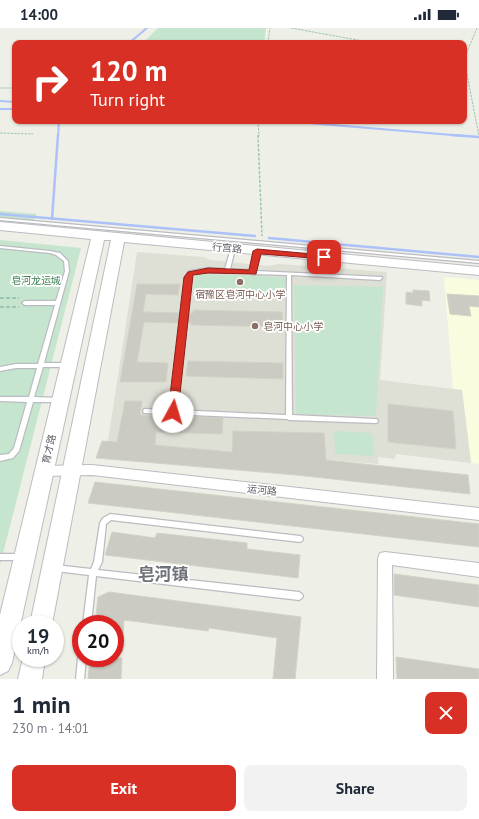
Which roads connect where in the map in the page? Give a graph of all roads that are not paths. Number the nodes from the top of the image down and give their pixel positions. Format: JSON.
{"nodes":[{"id":1,"x":0,"y":219,"type":"edge"},
{"id":2,"x":0,"y":226,"type":"edge"},
{"id":3,"x":98,"y":236,"type":"junction"},
{"id":4,"x":118,"y":238,"type":"junction"},
{"id":5,"x":0,"y":247,"type":"edge"},
{"id":6,"x":260,"y":247,"type":"junction"},
{"id":7,"x":232,"y":249,"type":"junction"},
{"id":8,"x":479,"y":262,"type":"edge"},
{"id":9,"x":227,"y":271,"type":"junction"},
{"id":10,"x":479,"y":271,"type":"edge"},
{"id":11,"x":253,"y":272,"type":"junction"},
{"id":12,"x":289,"y":274,"type":"junction"},
{"id":13,"x":380,"y":278,"type":"dead end"},
{"id":14,"x":25,"y":302,"type":"road end"},
{"id":15,"x":58,"y":303,"type":"junction"},
{"id":16,"x":41,"y":365,"type":"junction"},
{"id":17,"x":68,"y":365,"type":"junction"},
{"id":18,"x":0,"y":370,"type":"edge"},
{"id":19,"x":0,"y":399,"type":"edge"},
{"id":20,"x":31,"y":400,"type":"junction"},
{"id":21,"x":60,"y":400,"type":"junction"},
{"id":22,"x":146,"y":411,"type":"dead end"},
{"id":23,"x":173,"y":412,"type":"junction"},
{"id":24,"x":289,"y":418,"type":"junction"},
{"id":25,"x":375,"y":421,"type":"dead end"},
{"id":26,"x":0,"y":458,"type":"edge"},
{"id":27,"x":44,"y":471,"type":"junction"},
{"id":28,"x":72,"y":471,"type":"junction"},
{"id":29,"x":479,"y":514,"type":"edge"},
{"id":30,"x":300,"y":539,"type":"dead end"},
{"id":31,"x":0,"y":557,"type":"edge"},
{"id":32,"x":24,"y":557,"type":"junction"},
{"id":33,"x":52,"y":567,"type":"junction"},
{"id":34,"x":479,"y":570,"type":"edge"},
{"id":35,"x":94,"y":572,"type":"junction"},
{"id":36,"x":299,"y":596,"type":"dead end"},
{"id":37,"x":43,"y":615,"type":"edge"},
{"id":38,"x":88,"y":615,"type":"edge"},
{"id":39,"x":0,"y":663,"type":"edge"},
{"id":40,"x":32,"y":667,"type":"edge"},
{"id":41,"x":81,"y":667,"type":"edge"},
{"id":42,"x":30,"y":679,"type":"edge"},
{"id":43,"x":80,"y":679,"type":"edge"},
{"id":44,"x":385,"y":679,"type":"edge"}],
"edges":[{"from":1,"to":6,"type":"lane"},
{"from":2,"to":3,"type":"street","name":"行宫路"},
{"from":3,"to":4,"type":"street","name":"行宫路"},
{"from":3,"to":17,"type":"street","name":"育才路"},
{"from":4,"to":7,"type":"street","name":"行宫路"},
{"from":4,"to":28,"type":"street"},
{"from":5,"to":15,"type":"lane"},
{"from":6,"to":7,"type":"street","name":"行宫路"},
{"from":6,"to":8,"type":"lane"},
{"from":6,"to":10,"type":"street","name":"行宫路"},
{"from":6,"to":11,"type":"lane"},
{"from":7,"to":9,"type":"lane"},
{"from":9,"to":11,"type":"lane"},
{"from":9,"to":23,"type":"lane"},
{"from":11,"to":12,"type":"lane"},
{"from":12,"to":13,"type":"lane"},
{"from":12,"to":24,"type":"lane"},
{"from":14,"to":15,"type":"lane"},
{"from":15,"to":16,"type":"lane"},
{"from":16,"to":17,"type":"lane"},
{"from":16,"to":18,"type":"lane"},
{"from":16,"to":20,"type":"lane"},
{"from":17,"to":21,"type":"street","name":"育才路"},
{"from":19,"to":20,"type":"lane"},
{"from":20,"to":21,"type":"lane"},
{"from":20,"to":26,"type":"lane"},
{"from":21,"to":27,"type":"street","name":"育才路"},
{"from":22,"to":23,"type":"lane"},
{"from":23,"to":24,"type":"lane"},
{"from":24,"to":25,"type":"lane"},
{"from":27,"to":28,"type":"street","name":"运河路"},
{"from":27,"to":32,"type":"street","name":"育才路"},
{"from":28,"to":29,"type":"street","name":"运河路"},
{"from":28,"to":33,"type":"street"},
{"from":30,"to":35,"type":"lane"},
{"from":31,"to":32,"type":"lane"},
{"from":32,"to":39,"type":"street","name":"育才路"},
{"from":33,"to":35,"type":"lane"},
{"from":33,"to":37,"type":"street"},
{"from":34,"to":44,"type":"street"},
{"from":35,"to":36,"type":"lane"},
{"from":35,"to":38,"type":"lane"},
{"from":40,"to":42,"type":"street"},
{"from":41,"to":43,"type":"lane"}]}
